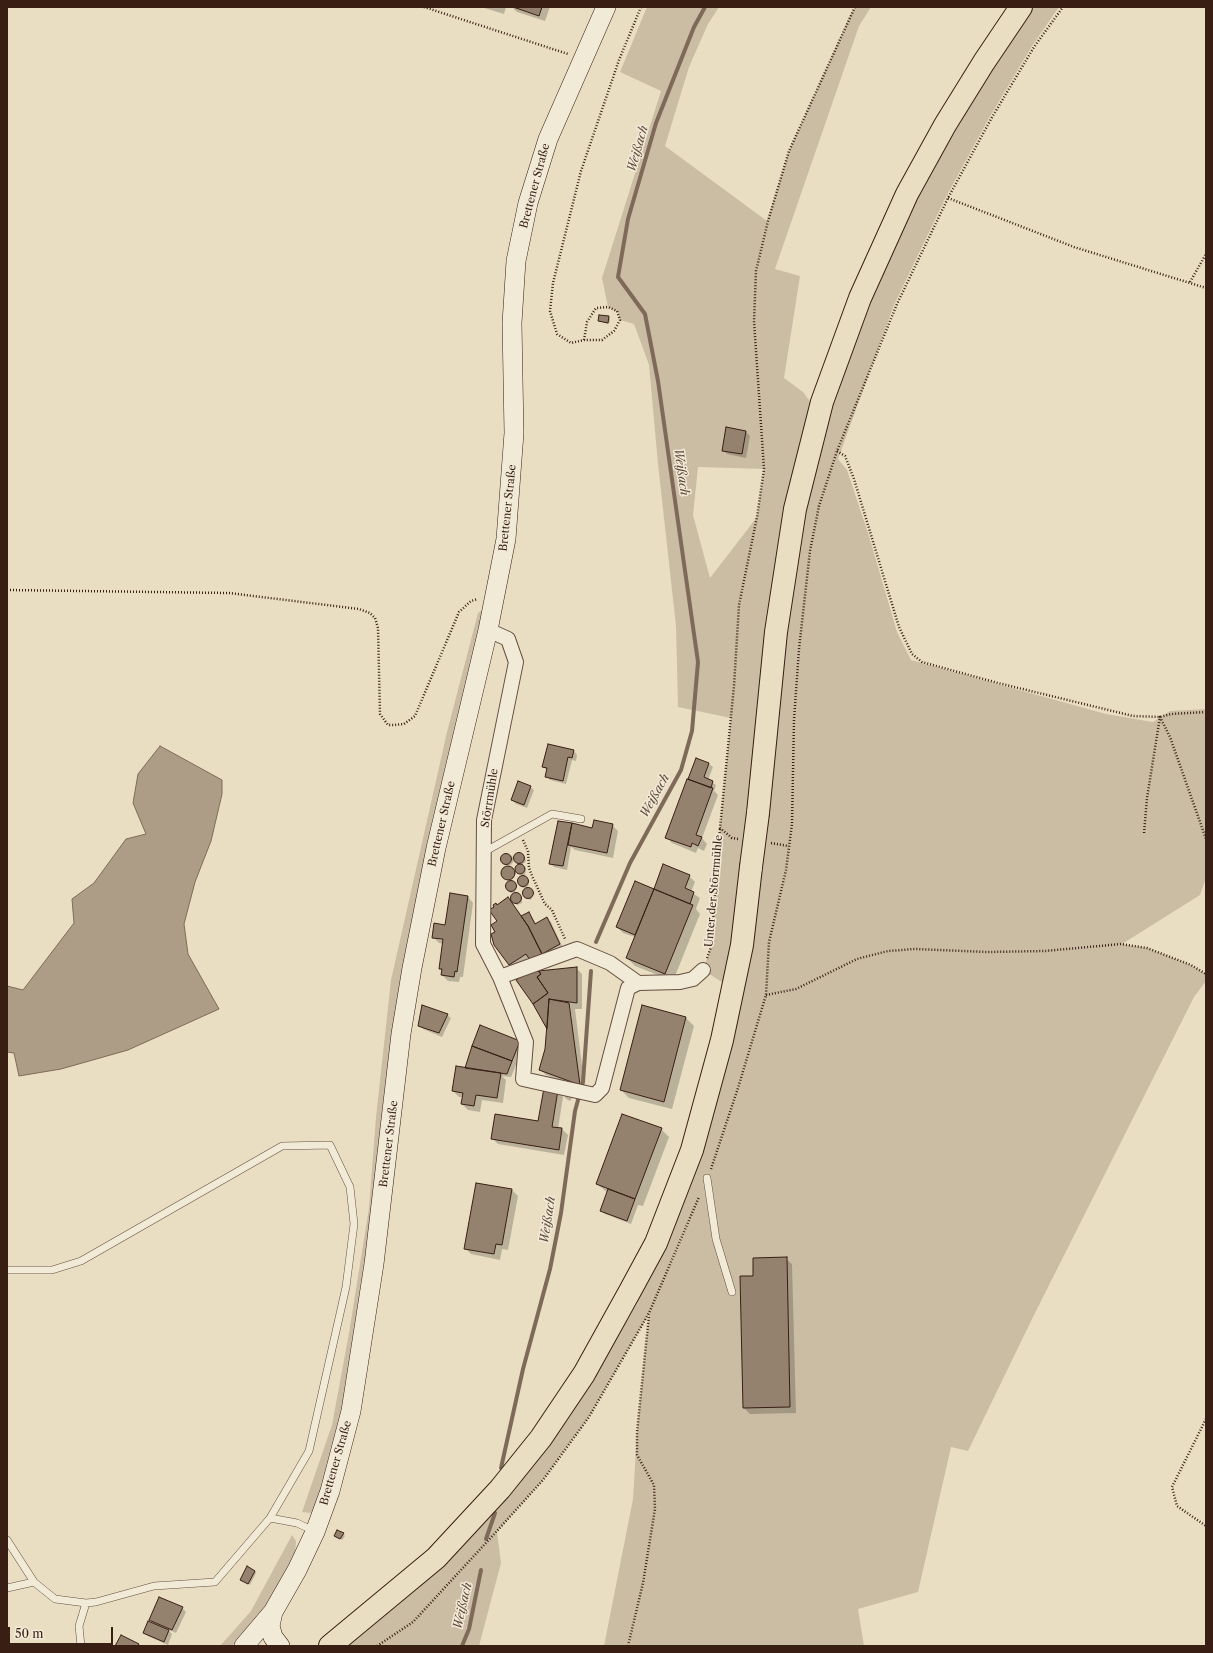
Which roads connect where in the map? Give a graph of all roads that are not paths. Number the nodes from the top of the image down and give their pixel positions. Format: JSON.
{"nodes":[{"id":1,"x":606,"y":7,"type":"edge"},
{"id":2,"x":1021,"y":7,"type":"edge"},
{"id":3,"x":488,"y":630,"type":"junction"},
{"id":4,"x":581,"y":819,"type":"dead end"},
{"id":5,"x":484,"y":852,"type":"junction"},
{"id":6,"x":703,"y":970,"type":"road end"},
{"id":7,"x":500,"y":978,"type":"junction"},
{"id":8,"x":638,"y":983,"type":"junction"},
{"id":9,"x":707,"y":1178,"type":"road end"},
{"id":10,"x":7,"y":1270,"type":"edge"},
{"id":11,"x":732,"y":1292,"type":"dead end"},
{"id":12,"x":270,"y":1518,"type":"junction"},
{"id":13,"x":315,"y":1532,"type":"junction"},
{"id":14,"x":7,"y":1540,"type":"edge"},
{"id":15,"x":34,"y":1582,"type":"junction"},
{"id":16,"x":7,"y":1588,"type":"edge"},
{"id":17,"x":86,"y":1603,"type":"junction"},
{"id":18,"x":273,"y":1612,"type":"junction"},
{"id":19,"x":250,"y":1643,"type":"edge"},
{"id":20,"x":81,"y":1646,"type":"edge"},
{"id":21,"x":280,"y":1646,"type":"edge"},
{"id":22,"x":330,"y":1646,"type":"edge"}],
"edges":[{"from":1,"to":3,"type":"street","name":"Brettener Straße"},
{"from":2,"to":22,"type":"main road","bridge":true},
{"from":3,"to":5,"type":"street","name":"Störrmühle"},
{"from":3,"to":13,"type":"street","name":"Brettener Straße"},
{"from":4,"to":5,"type":"lane"},
{"from":5,"to":7,"type":"street","name":"Störrmühle"},
{"from":6,"to":8,"type":"street"},
{"from":7,"to":8,"type":"street"},
{"from":7,"to":8,"type":"street","name":"Störrmühle"},
{"from":9,"to":11,"type":"lane"},
{"from":10,"to":12,"type":"lane"},
{"from":12,"to":13,"type":"lane"},
{"from":12,"to":17,"type":"lane"},
{"from":13,"to":18,"type":"street","name":"Brettener Straße"},
{"from":14,"to":15,"type":"lane"},
{"from":15,"to":16,"type":"lane"},
{"from":15,"to":17,"type":"lane"},
{"from":17,"to":20,"type":"lane"},
{"from":18,"to":19,"type":"street","name":"Brettener Straße"},
{"from":18,"to":21,"type":"street"}]}
